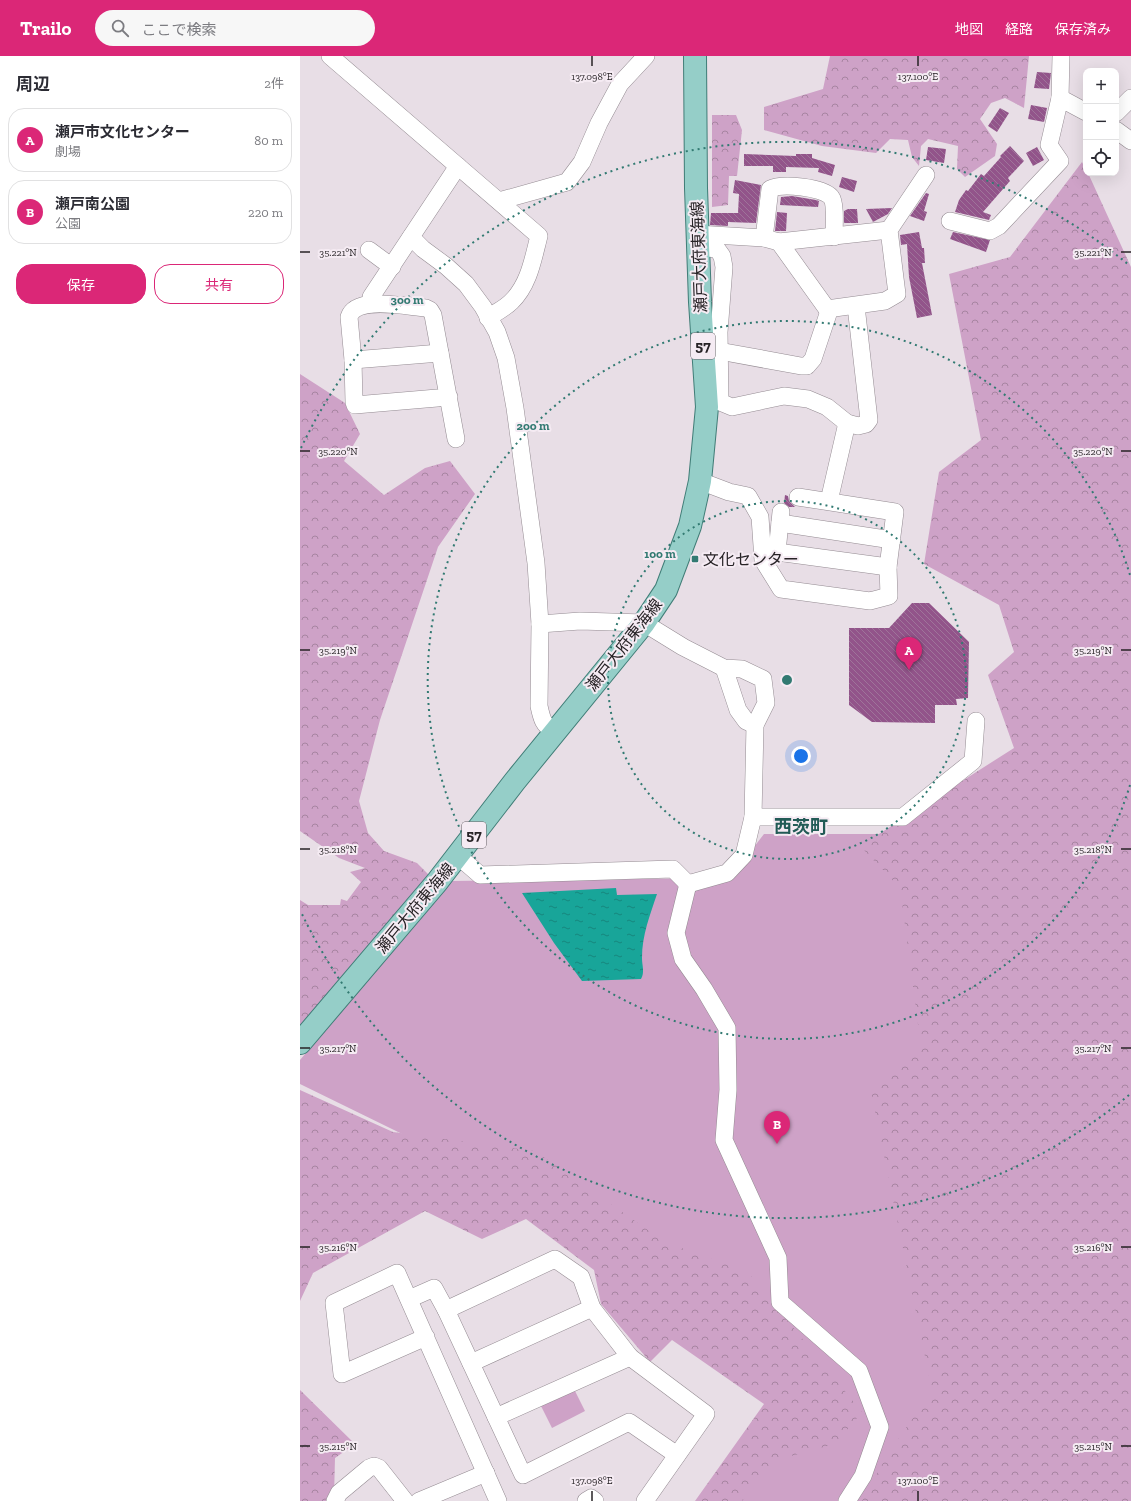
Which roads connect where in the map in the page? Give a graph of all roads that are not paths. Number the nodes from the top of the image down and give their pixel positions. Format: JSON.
{"nodes":[{"id":1,"x":330,"y":56,"type":"edge"},
{"id":2,"x":646,"y":56,"type":"edge"},
{"id":3,"x":695,"y":56,"type":"edge"},
{"id":4,"x":1061,"y":56,"type":"edge"},
{"id":5,"x":1060,"y":98,"type":"junction"},
{"id":6,"x":1131,"y":98,"type":"edge"},
{"id":7,"x":1083,"y":110,"type":"edge"},
{"id":8,"x":1119,"y":110,"type":"edge"},
{"id":9,"x":1119,"y":132,"type":"edge"},
{"id":10,"x":1131,"y":141,"type":"edge"},
{"id":11,"x":458,"y":166,"type":"junction"},
{"id":12,"x":926,"y":175,"type":"dead end"},
{"id":13,"x":500,"y":201,"type":"junction"},
{"id":14,"x":950,"y":221,"type":"dead end"},
{"id":15,"x":889,"y":230,"type":"junction"},
{"id":16,"x":411,"y":236,"type":"junction"},
{"id":17,"x":834,"y":237,"type":"junction"},
{"id":18,"x":771,"y":240,"type":"junction"},
{"id":19,"x":698,"y":241,"type":"junction"},
{"id":20,"x":369,"y":250,"type":"dead end"},
{"id":21,"x":392,"y":267,"type":"junction"},
{"id":22,"x":371,"y":304,"type":"junction"},
{"id":23,"x":856,"y":306,"type":"junction"},
{"id":24,"x":827,"y":309,"type":"junction"},
{"id":25,"x":488,"y":318,"type":"junction"},
{"id":26,"x":719,"y":351,"type":"junction"},
{"id":27,"x":440,"y":353,"type":"junction"},
{"id":28,"x":353,"y":360,"type":"junction"},
{"id":29,"x":449,"y":397,"type":"junction"},
{"id":30,"x":847,"y":423,"type":"junction"},
{"id":31,"x":456,"y":439,"type":"dead end"},
{"id":32,"x":700,"y":481,"type":"junction"},
{"id":33,"x":798,"y":497,"type":"dead end"},
{"id":34,"x":829,"y":501,"type":"junction"},
{"id":35,"x":892,"y":540,"type":"junction"},
{"id":36,"x":888,"y":567,"type":"junction"},
{"id":37,"x":644,"y":623,"type":"junction"},
{"id":38,"x":540,"y":624,"type":"junction"},
{"id":39,"x":724,"y":668,"type":"junction"},
{"id":40,"x":976,"y":721,"type":"dead end"},
{"id":41,"x":755,"y":725,"type":"junction"},
{"id":42,"x":554,"y":732,"type":"junction"},
{"id":43,"x":753,"y":816,"type":"junction"},
{"id":44,"x":458,"y":856,"type":"junction"},
{"id":45,"x":688,"y":884,"type":"junction"},
{"id":46,"x":300,"y":1043,"type":"edge"},
{"id":47,"x":409,"y":1300,"type":"junction"},
{"id":48,"x":592,"y":1308,"type":"junction"},
{"id":49,"x":446,"y":1310,"type":"junction"},
{"id":50,"x":426,"y":1337,"type":"junction"},
{"id":51,"x":630,"y":1357,"type":"junction"},
{"id":52,"x":471,"y":1363,"type":"junction"},
{"id":53,"x":496,"y":1417,"type":"junction"},
{"id":54,"x":677,"y":1455,"type":"junction"},
{"id":55,"x":486,"y":1473,"type":"junction"},
{"id":56,"x":335,"y":1501,"type":"edge"},
{"id":57,"x":404,"y":1501,"type":"edge"},
{"id":58,"x":419,"y":1501,"type":"edge"},
{"id":59,"x":498,"y":1501,"type":"edge"},
{"id":60,"x":586,"y":1501,"type":"edge"},
{"id":61,"x":595,"y":1501,"type":"edge"},
{"id":62,"x":645,"y":1501,"type":"edge"},
{"id":63,"x":847,"y":1501,"type":"edge"}],
"edges":[{"from":1,"to":11,"type":"street"},
{"from":2,"to":13,"type":"street"},
{"from":3,"to":19,"type":"main road","name":"瀬戸大府東海線","number":"57"},
{"from":4,"to":5,"type":"street"},
{"from":5,"to":7,"type":"street"},
{"from":5,"to":14,"type":"street"},
{"from":6,"to":8,"type":"street"},
{"from":9,"to":10,"type":"street"},
{"from":11,"to":13,"type":"street"},
{"from":11,"to":16,"type":"street"},
{"from":12,"to":15,"type":"street"},
{"from":13,"to":25,"type":"street"},
{"from":15,"to":17,"type":"street"},
{"from":15,"to":23,"type":"street"},
{"from":16,"to":21,"type":"street"},
{"from":16,"to":25,"type":"street"},
{"from":17,"to":18,"type":"street"},
{"from":17,"to":18,"type":"street"},
{"from":18,"to":19,"type":"street"},
{"from":18,"to":24,"type":"street"},
{"from":19,"to":26,"type":"street"},
{"from":19,"to":32,"type":"main road","name":"瀬戸大府東海線","number":"57"},
{"from":20,"to":21,"type":"street"},
{"from":21,"to":22,"type":"street"},
{"from":22,"to":27,"type":"street"},
{"from":22,"to":28,"type":"street"},
{"from":23,"to":24,"type":"street"},
{"from":23,"to":30,"type":"street"},
{"from":24,"to":26,"type":"street"},
{"from":25,"to":38,"type":"street"},
{"from":26,"to":30,"type":"street"},
{"from":27,"to":28,"type":"street"},
{"from":27,"to":29,"type":"street"},
{"from":28,"to":29,"type":"street"},
{"from":29,"to":31,"type":"street"},
{"from":30,"to":34,"type":"street"},
{"from":32,"to":36,"type":"street"},
{"from":32,"to":37,"type":"main road","name":"瀬戸大府東海線","number":"57"},
{"from":33,"to":34,"type":"street"},
{"from":34,"to":35,"type":"street"},
{"from":35,"to":36,"type":"street"},
{"from":35,"to":36,"type":"street"},
{"from":37,"to":38,"type":"street"},
{"from":37,"to":39,"type":"street"},
{"from":37,"to":42,"type":"main road","name":"瀬戸大府東海線","number":"57"},
{"from":38,"to":42,"type":"street"},
{"from":39,"to":41,"type":"street"},
{"from":39,"to":41,"type":"street"},
{"from":40,"to":43,"type":"street"},
{"from":41,"to":43,"type":"street"},
{"from":42,"to":44,"type":"main road","name":"瀬戸大府東海線","number":"57"},
{"from":43,"to":45,"type":"street"},
{"from":44,"to":45,"type":"street"},
{"from":44,"to":46,"type":"main road","name":"瀬戸大府東海線","number":"57"},
{"from":45,"to":63,"type":"street"},
{"from":47,"to":49,"type":"street"},
{"from":47,"to":50,"type":"street"},
{"from":47,"to":50,"type":"street"},
{"from":48,"to":49,"type":"street"},
{"from":48,"to":51,"type":"street"},
{"from":48,"to":52,"type":"street"},
{"from":49,"to":52,"type":"street"},
{"from":50,"to":55,"type":"street"},
{"from":51,"to":53,"type":"street"},
{"from":51,"to":54,"type":"street"},
{"from":52,"to":53,"type":"street"},
{"from":53,"to":54,"type":"street"},
{"from":54,"to":62,"type":"street"},
{"from":55,"to":58,"type":"street"},
{"from":55,"to":59,"type":"street"},
{"from":56,"to":57,"type":"street"},
{"from":60,"to":61,"type":"street"}]}
